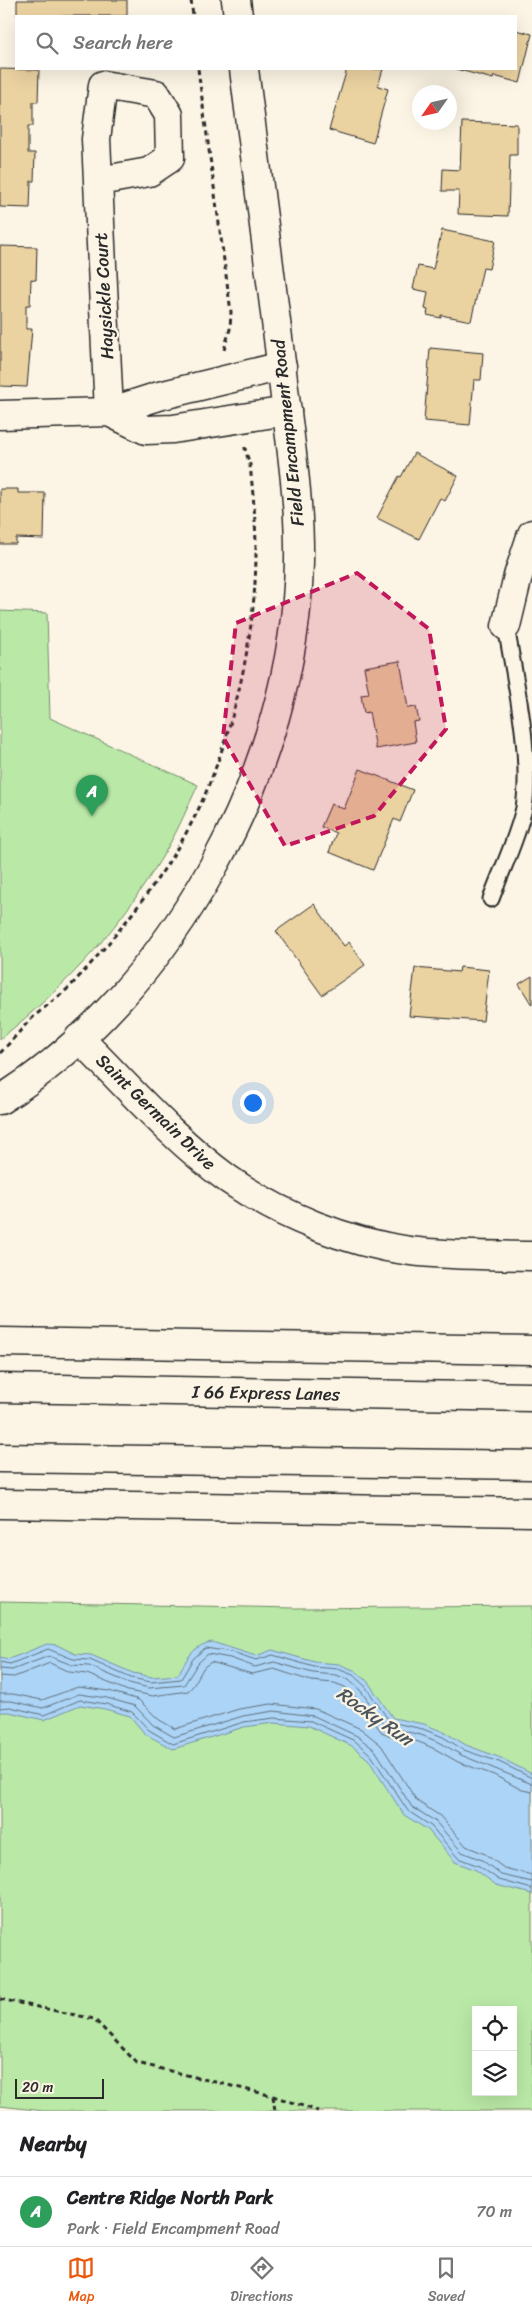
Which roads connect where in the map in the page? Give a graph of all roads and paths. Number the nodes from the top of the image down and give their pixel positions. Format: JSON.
{"nodes":[{"id":1,"x":191,"y":0,"type":"edge"},
{"id":2,"x":236,"y":0,"type":"edge"},
{"id":3,"x":192,"y":15,"type":"edge"},
{"id":4,"x":238,"y":15,"type":"edge"},
{"id":5,"x":198,"y":70,"type":"edge"},
{"id":6,"x":244,"y":70,"type":"edge"},
{"id":7,"x":99,"y":180,"type":"dead end"},
{"id":8,"x":224,"y":351,"type":"dead end"},
{"id":9,"x":282,"y":366,"type":"junction"},
{"id":10,"x":287,"y":411,"type":"junction"},
{"id":11,"x":110,"y":412,"type":"junction"},
{"id":12,"x":0,"y":415,"type":"edge"},
{"id":13,"x":245,"y":440,"type":"dead end"},
{"id":14,"x":532,"y":534,"type":"edge"},
{"id":15,"x":506,"y":626,"type":"joint"},
{"id":16,"x":491,"y":898,"type":"dead end"},
{"id":17,"x":79,"y":1038,"type":"junction"},
{"id":18,"x":0,"y":1053,"type":"edge"},
{"id":19,"x":0,"y":1100,"type":"edge"},
{"id":20,"x":532,"y":1256,"type":"edge"},
{"id":21,"x":0,"y":1342,"type":"edge"},
{"id":22,"x":532,"y":1350,"type":"edge"},
{"id":23,"x":0,"y":1388,"type":"edge"},
{"id":24,"x":532,"y":1397,"type":"edge"},
{"id":25,"x":0,"y":1458,"type":"edge"},
{"id":26,"x":532,"y":1466,"type":"edge"},
{"id":27,"x":0,"y":1504,"type":"edge"},
{"id":28,"x":532,"y":1512,"type":"edge"},
{"id":29,"x":0,"y":1999,"type":"edge"},
{"id":30,"x":273,"y":2096,"type":"junction"},
{"id":31,"x":275,"y":2111,"type":"edge"},
{"id":32,"x":318,"y":2111,"type":"edge"}],
"edges":[{"from":1,"to":3,"type":"path"},
{"from":2,"to":4,"type":"main road"},
{"from":5,"to":8,"type":"path"},
{"from":6,"to":9,"type":"main road","name":"Field Encampment Road"},
{"from":7,"to":11,"type":"main road","name":"Haysickle Court"},
{"from":9,"to":10,"type":"main road","name":"Field Encampment Road"},
{"from":9,"to":11,"type":"main road"},
{"from":10,"to":11,"type":"main road"},
{"from":10,"to":17,"type":"main road","name":"Field Encampment Road"},
{"from":11,"to":12,"type":"main road"},
{"from":13,"to":18,"type":"path"},
{"from":14,"to":15,"type":"main road"},
{"from":15,"to":16,"type":"lane"},
{"from":17,"to":19,"type":"main road"},
{"from":17,"to":20,"type":"main road","name":"Saint Germain Drive"},
{"from":21,"to":22,"type":"main road"},
{"from":23,"to":24,"type":"main road","name":"I 66 Express Lanes"},
{"from":25,"to":26,"type":"main road"},
{"from":27,"to":28,"type":"main road"},
{"from":29,"to":30,"type":"path"},
{"from":30,"to":31,"type":"path"},
{"from":30,"to":32,"type":"path"}]}
